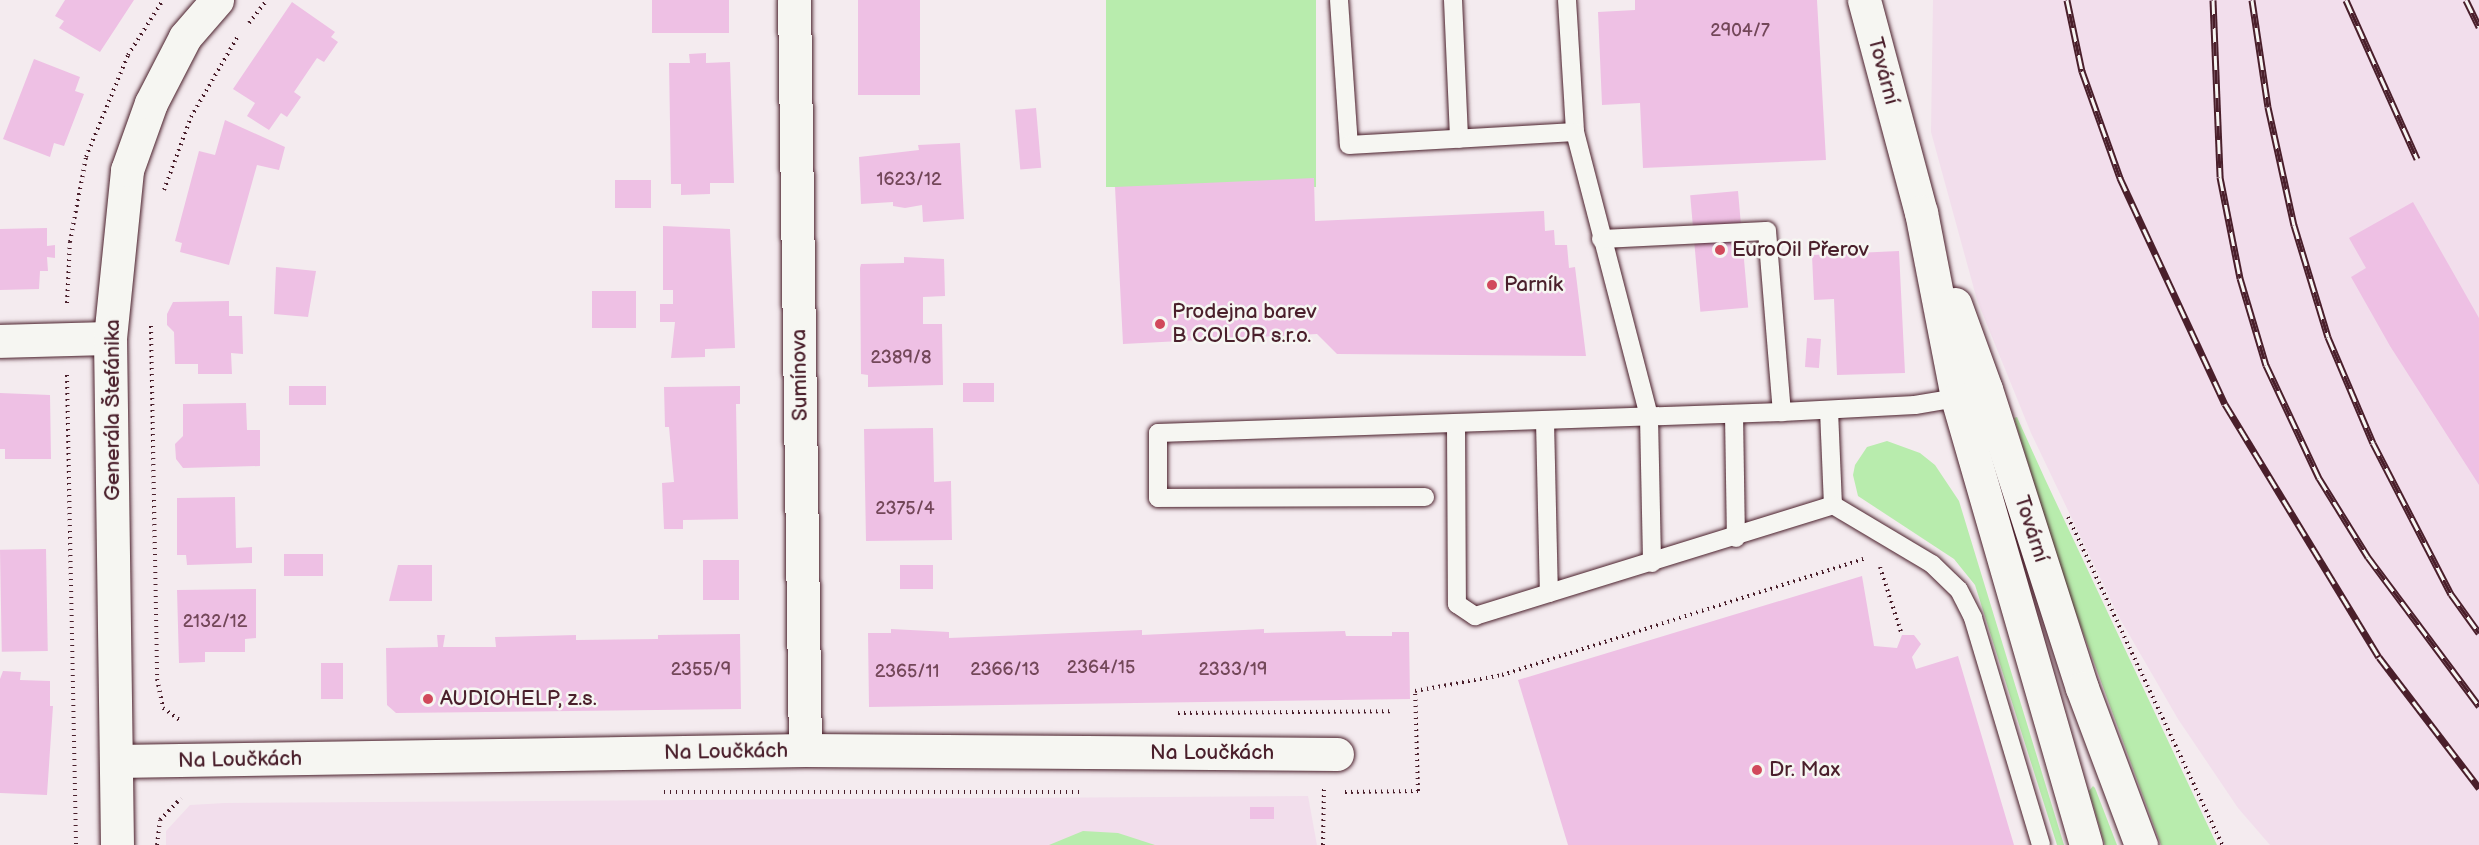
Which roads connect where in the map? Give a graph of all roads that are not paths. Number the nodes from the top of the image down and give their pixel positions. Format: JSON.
{"nodes":[{"id":1,"x":217,"y":0,"type":"edge"},
{"id":2,"x":794,"y":0,"type":"edge"},
{"id":3,"x":1339,"y":0,"type":"edge"},
{"id":4,"x":1453,"y":0,"type":"edge"},
{"id":5,"x":1567,"y":0,"type":"edge"},
{"id":6,"x":1864,"y":0,"type":"edge"},
{"id":7,"x":1575,"y":132,"type":"junction"},
{"id":8,"x":1459,"y":139,"type":"junction"},
{"id":9,"x":1601,"y":239,"type":"junction"},
{"id":10,"x":110,"y":338,"type":"junction"},
{"id":11,"x":0,"y":341,"type":"edge"},
{"id":12,"x":1972,"y":394,"type":"junction"},
{"id":13,"x":1829,"y":410,"type":"junction"},
{"id":14,"x":1782,"y":412,"type":"junction"},
{"id":15,"x":1734,"y":414,"type":"junction"},
{"id":16,"x":1649,"y":417,"type":"junction"},
{"id":17,"x":1545,"y":421,"type":"junction"},
{"id":18,"x":1456,"y":425,"type":"junction"},
{"id":19,"x":1425,"y":497,"type":"dead end"},
{"id":20,"x":1833,"y":505,"type":"junction"},
{"id":21,"x":1736,"y":538,"type":"junction"},
{"id":22,"x":1652,"y":564,"type":"junction"},
{"id":23,"x":1549,"y":593,"type":"junction"},
{"id":24,"x":805,"y":750,"type":"junction"},
{"id":25,"x":1337,"y":754,"type":"dead end"},
{"id":26,"x":116,"y":761,"type":"junction"},
{"id":27,"x":117,"y":845,"type":"edge"},
{"id":28,"x":2041,"y":845,"type":"edge"},
{"id":29,"x":2086,"y":845,"type":"edge"},
{"id":30,"x":2141,"y":845,"type":"edge"}],
"edges":[{"from":1,"to":10,"type":"street","name":"Generála Štefánika"},
{"from":2,"to":24,"type":"street","name":"Sumínova"},
{"from":3,"to":8,"type":"lane"},
{"from":4,"to":8,"type":"lane"},
{"from":5,"to":7,"type":"lane"},
{"from":6,"to":12,"type":"street","name":"Tovární"},
{"from":7,"to":8,"type":"lane"},
{"from":7,"to":9,"type":"lane"},
{"from":9,"to":14,"type":"lane"},
{"from":9,"to":16,"type":"lane"},
{"from":10,"to":11,"type":"street"},
{"from":10,"to":26,"type":"street","name":"Generála Štefánika"},
{"from":12,"to":13,"type":"lane"},
{"from":12,"to":29,"type":"street","name":"Tovární"},
{"from":12,"to":30,"type":"street","name":"Tovární"},
{"from":13,"to":14,"type":"lane"},
{"from":13,"to":20,"type":"lane"},
{"from":14,"to":15,"type":"lane"},
{"from":15,"to":16,"type":"lane"},
{"from":15,"to":21,"type":"lane"},
{"from":16,"to":17,"type":"lane"},
{"from":16,"to":22,"type":"lane"},
{"from":17,"to":18,"type":"lane"},
{"from":17,"to":23,"type":"lane"},
{"from":18,"to":19,"type":"lane"},
{"from":18,"to":23,"type":"lane"},
{"from":20,"to":21,"type":"lane"},
{"from":20,"to":28,"type":"lane"},
{"from":21,"to":22,"type":"lane"},
{"from":22,"to":23,"type":"lane"},
{"from":24,"to":25,"type":"street","name":"Na Loučkách"},
{"from":24,"to":26,"type":"street","name":"Na Loučkách"},
{"from":26,"to":27,"type":"street","name":"Generála Štefánika"}]}
